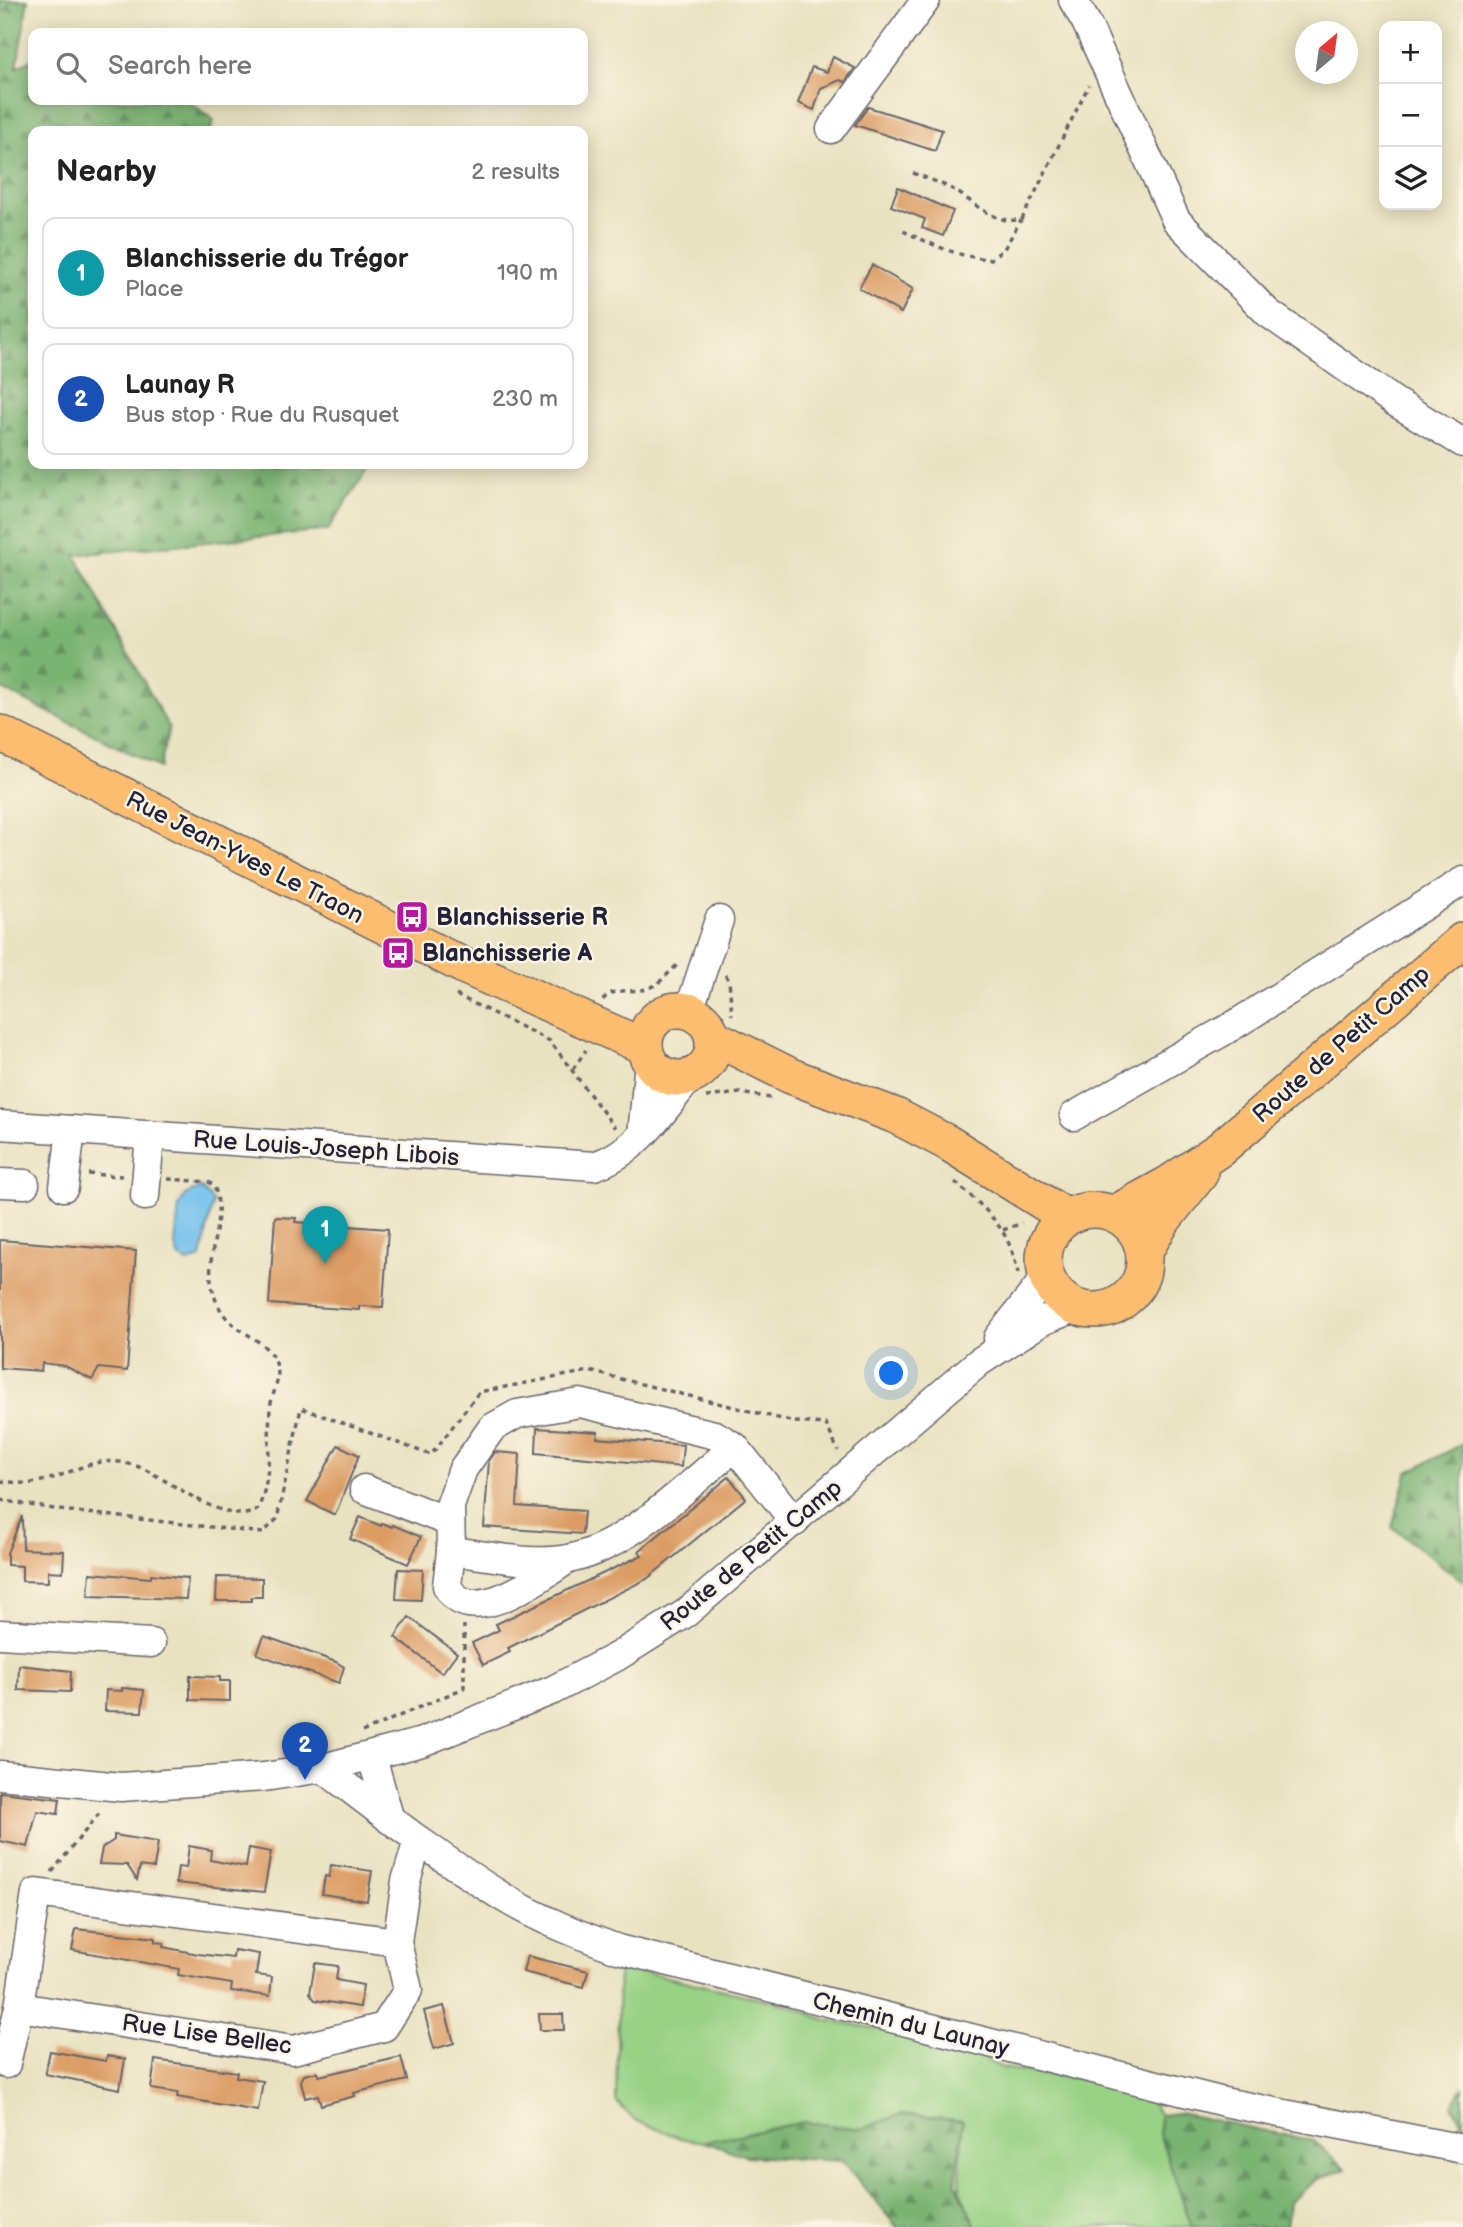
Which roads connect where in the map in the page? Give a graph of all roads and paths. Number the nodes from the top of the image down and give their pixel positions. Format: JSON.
{"nodes":[{"id":1,"x":926,"y":0,"type":"edge"},
{"id":2,"x":1073,"y":0,"type":"edge"},
{"id":3,"x":1102,"y":58,"type":"junction"},
{"id":4,"x":831,"y":129,"type":"dead end"},
{"id":5,"x":913,"y":173,"type":"dead end"},
{"id":6,"x":1022,"y":219,"type":"junction"},
{"id":7,"x":903,"y":231,"type":"dead end"},
{"id":8,"x":1463,"y":443,"type":"edge"},
{"id":9,"x":0,"y":733,"type":"edge"},
{"id":10,"x":1463,"y":881,"type":"edge"},
{"id":11,"x":719,"y":920,"type":"dead end"},
{"id":12,"x":1463,"y":940,"type":"edge"},
{"id":13,"x":706,"y":959,"type":"junction"},
{"id":14,"x":689,"y":1011,"type":"junction"},
{"id":15,"x":598,"y":1019,"type":"junction"},
{"id":16,"x":650,"y":1042,"type":"junction"},
{"id":17,"x":703,"y":1060,"type":"junction"},
{"id":18,"x":573,"y":1069,"type":"dead end"},
{"id":19,"x":1074,"y":1116,"type":"dead end"},
{"id":20,"x":0,"y":1125,"type":"edge"},
{"id":21,"x":71,"y":1130,"type":"junction"},
{"id":22,"x":150,"y":1135,"type":"junction"},
{"id":23,"x":642,"y":1135,"type":"junction"},
{"id":24,"x":1220,"y":1149,"type":"junction"},
{"id":25,"x":988,"y":1170,"type":"junction"},
{"id":26,"x":65,"y":1180,"type":"joint"},
{"id":27,"x":146,"y":1187,"type":"junction"},
{"id":28,"x":1115,"y":1213,"type":"junction"},
{"id":29,"x":1067,"y":1217,"type":"junction"},
{"id":30,"x":1144,"y":1252,"type":"junction"},
{"id":31,"x":1046,"y":1261,"type":"junction"},
{"id":32,"x":1077,"y":1307,"type":"junction"},
{"id":33,"x":979,"y":1362,"type":"junction"},
{"id":34,"x":735,"y":1447,"type":"junction"},
{"id":35,"x":842,"y":1459,"type":"dead end"},
{"id":36,"x":0,"y":1481,"type":"edge"},
{"id":37,"x":364,"y":1489,"type":"dead end"},
{"id":38,"x":0,"y":1500,"type":"edge"},
{"id":39,"x":450,"y":1521,"type":"junction"},
{"id":40,"x":795,"y":1522,"type":"junction"},
{"id":41,"x":451,"y":1551,"type":"junction"},
{"id":42,"x":568,"y":1559,"type":"junction"},
{"id":43,"x":459,"y":1602,"type":"junction"},
{"id":44,"x":0,"y":1634,"type":"edge"},
{"id":45,"x":151,"y":1643,"type":"dead end"},
{"id":46,"x":365,"y":1748,"type":"junction"},
{"id":47,"x":323,"y":1768,"type":"junction"},
{"id":48,"x":0,"y":1775,"type":"edge"},
{"id":49,"x":121,"y":1787,"type":"junction"},
{"id":50,"x":390,"y":1820,"type":"junction"},
{"id":51,"x":418,"y":1840,"type":"junction"},
{"id":52,"x":36,"y":1893,"type":"junction"},
{"id":53,"x":397,"y":1942,"type":"junction"},
{"id":54,"x":19,"y":2007,"type":"junction"},
{"id":55,"x":6,"y":2064,"type":"dead end"},
{"id":56,"x":1463,"y":2149,"type":"edge"}],
"edges":[{"from":1,"to":4,"type":"street"},
{"from":2,"to":3,"type":"street"},
{"from":3,"to":6,"type":"path"},
{"from":3,"to":8,"type":"street"},
{"from":5,"to":6,"type":"path"},
{"from":6,"to":7,"type":"path"},
{"from":9,"to":15,"type":"main road","name":"Rue Jean-Yves Le Traon"},
{"from":10,"to":19,"type":"street"},
{"from":11,"to":13,"type":"street"},
{"from":12,"to":24,"type":"main road","name":"Route de Petit Camp"},
{"from":13,"to":14,"type":"street"},
{"from":13,"to":15,"type":"path"},
{"from":14,"to":16,"type":"main road"},
{"from":14,"to":17,"type":"main road"},
{"from":15,"to":16,"type":"main road"},
{"from":15,"to":18,"type":"path"},
{"from":16,"to":17,"type":"main road"},
{"from":16,"to":23,"type":"street"},
{"from":17,"to":23,"type":"street","name":"Rue Louis-Joseph Libois"},
{"from":17,"to":25,"type":"main road"},
{"from":20,"to":21,"type":"street","name":"Rue Louis-Joseph Libois"},
{"from":21,"to":22,"type":"street","name":"Rue Louis-Joseph Libois"},
{"from":21,"to":26,"type":"street"},
{"from":22,"to":23,"type":"street","name":"Rue Louis-Joseph Libois"},
{"from":22,"to":27,"type":"street"},
{"from":24,"to":28,"type":"main road","name":"Route de Petit Camp"},
{"from":24,"to":30,"type":"main road","name":"Route de Petit Camp"},
{"from":25,"to":29,"type":"main road"},
{"from":25,"to":31,"type":"main road"},
{"from":26,"to":27,"type":"path"},
{"from":27,"to":36,"type":"path"},
{"from":28,"to":29,"type":"main road"},
{"from":28,"to":30,"type":"main road"},
{"from":29,"to":31,"type":"main road"},
{"from":30,"to":32,"type":"main road"},
{"from":31,"to":32,"type":"main road"},
{"from":31,"to":33,"type":"street","name":"Route de Petit Camp"},
{"from":32,"to":33,"type":"street","name":"Route de Petit Camp"},
{"from":33,"to":40,"type":"street","name":"Route de Petit Camp"},
{"from":34,"to":39,"type":"street"},
{"from":34,"to":40,"type":"street"},
{"from":34,"to":42,"type":"street"},
{"from":35,"to":38,"type":"path"},
{"from":37,"to":39,"type":"street"},
{"from":39,"to":41,"type":"street"},
{"from":40,"to":46,"type":"street","name":"Route de Petit Camp"},
{"from":41,"to":42,"type":"street"},
{"from":41,"to":43,"type":"street"},
{"from":42,"to":43,"type":"street"},
{"from":43,"to":46,"type":"path"},
{"from":44,"to":45,"type":"street"},
{"from":46,"to":47,"type":"street","name":"Route de Petit Camp"},
{"from":46,"to":50,"type":"street"},
{"from":47,"to":49,"type":"street","name":"Route de Petit Camp"},
{"from":47,"to":50,"type":"street","name":"Chemin du Launay"},
{"from":48,"to":49,"type":"street","name":"Route de Petit Camp"},
{"from":49,"to":52,"type":"path"},
{"from":50,"to":51,"type":"street","name":"Chemin du Launay"},
{"from":51,"to":53,"type":"street"},
{"from":51,"to":56,"type":"street","name":"Chemin du Launay"},
{"from":52,"to":53,"type":"street"},
{"from":52,"to":54,"type":"street"},
{"from":53,"to":54,"type":"street","name":"Rue Lise Bellec"},
{"from":54,"to":55,"type":"street"}]}
